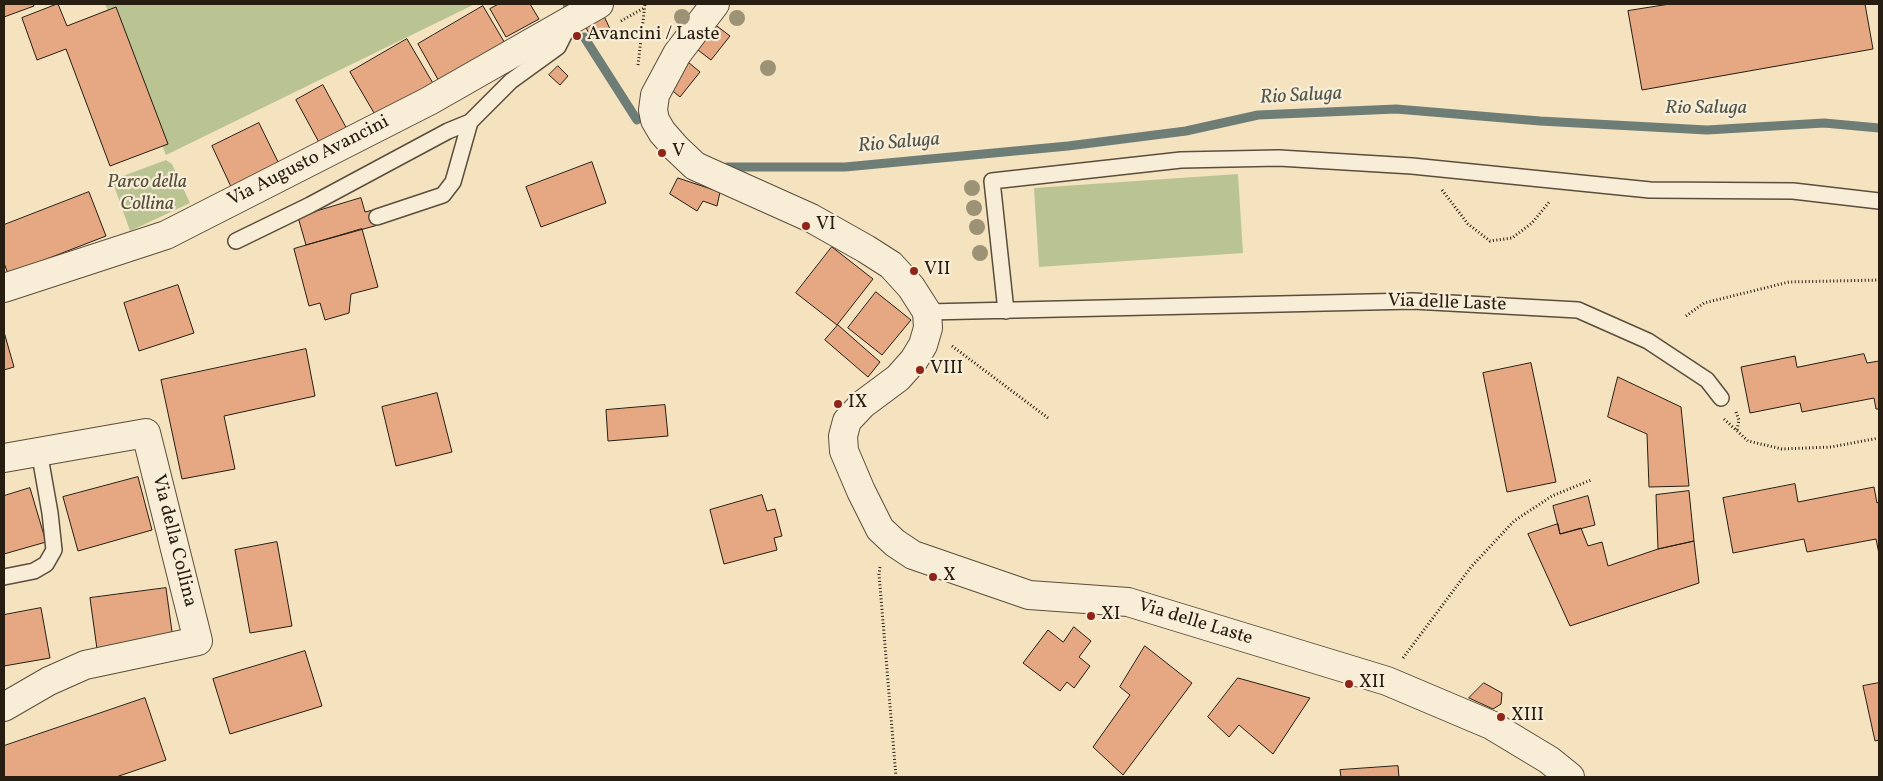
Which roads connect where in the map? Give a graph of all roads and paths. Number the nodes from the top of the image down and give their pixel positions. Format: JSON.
{"nodes":[{"id":1,"x":599,"y":4,"type":"edge"},
{"id":2,"x":714,"y":4,"type":"edge"},
{"id":3,"x":645,"y":6,"type":"edge"},
{"id":4,"x":571,"y":21,"type":"junction"},
{"id":5,"x":621,"y":22,"type":"dead end"},
{"id":6,"x":638,"y":67,"type":"dead end"},
{"id":7,"x":470,"y":122,"type":"junction"},
{"id":8,"x":1428,"y":168,"type":"junction"},
{"id":9,"x":1565,"y":180,"type":"junction"},
{"id":10,"x":1879,"y":201,"type":"edge"},
{"id":11,"x":377,"y":217,"type":"dead end"},
{"id":12,"x":236,"y":241,"type":"dead end"},
{"id":13,"x":1879,"y":280,"type":"edge"},
{"id":14,"x":4,"y":288,"type":"edge"},
{"id":15,"x":1001,"y":311,"type":"junction"},
{"id":16,"x":927,"y":312,"type":"junction"},
{"id":17,"x":1686,"y":316,"type":"dead end"},
{"id":18,"x":956,"y":349,"type":"dead end"},
{"id":19,"x":1721,"y":398,"type":"dead end"},
{"id":20,"x":1719,"y":416,"type":"dead end"},
{"id":21,"x":1048,"y":418,"type":"dead end"},
{"id":22,"x":1879,"y":438,"type":"edge"},
{"id":23,"x":39,"y":451,"type":"junction"},
{"id":24,"x":4,"y":458,"type":"edge"},
{"id":25,"x":1592,"y":480,"type":"dead end"},
{"id":26,"x":894,"y":543,"type":"junction"},
{"id":27,"x":4,"y":577,"type":"edge"},
{"id":28,"x":1387,"y":681,"type":"junction"},
{"id":29,"x":4,"y":707,"type":"edge"},
{"id":30,"x":896,"y":777,"type":"edge"},
{"id":31,"x":1570,"y":777,"type":"edge"}],
"edges":[{"from":1,"to":4,"type":"street","name":"Via Augusto Avancini"},
{"from":2,"to":16,"type":"street"},
{"from":3,"to":5,"type":"path"},
{"from":3,"to":6,"type":"path"},
{"from":4,"to":7,"type":"lane"},
{"from":4,"to":14,"type":"street","name":"Via Augusto Avancini"},
{"from":7,"to":11,"type":"lane"},
{"from":7,"to":12,"type":"lane"},
{"from":8,"to":9,"type":"lane"},
{"from":8,"to":9,"type":"path"},
{"from":8,"to":15,"type":"lane"},
{"from":9,"to":10,"type":"lane"},
{"from":13,"to":17,"type":"path"},
{"from":15,"to":16,"type":"lane","name":"Via delle Laste"},
{"from":15,"to":19,"type":"lane","name":"Via delle Laste"},
{"from":16,"to":26,"type":"street","name":"Via delle Laste"},
{"from":18,"to":21,"type":"path"},
{"from":20,"to":22,"type":"path"},
{"from":23,"to":24,"type":"street","name":"Via della Collina"},
{"from":23,"to":27,"type":"lane"},
{"from":23,"to":29,"type":"street","name":"Via della Collina"},
{"from":25,"to":28,"type":"path"},
{"from":26,"to":28,"type":"street","name":"Via delle Laste"},
{"from":26,"to":30,"type":"path"},
{"from":28,"to":31,"type":"street","name":"Via delle Laste"}]}
